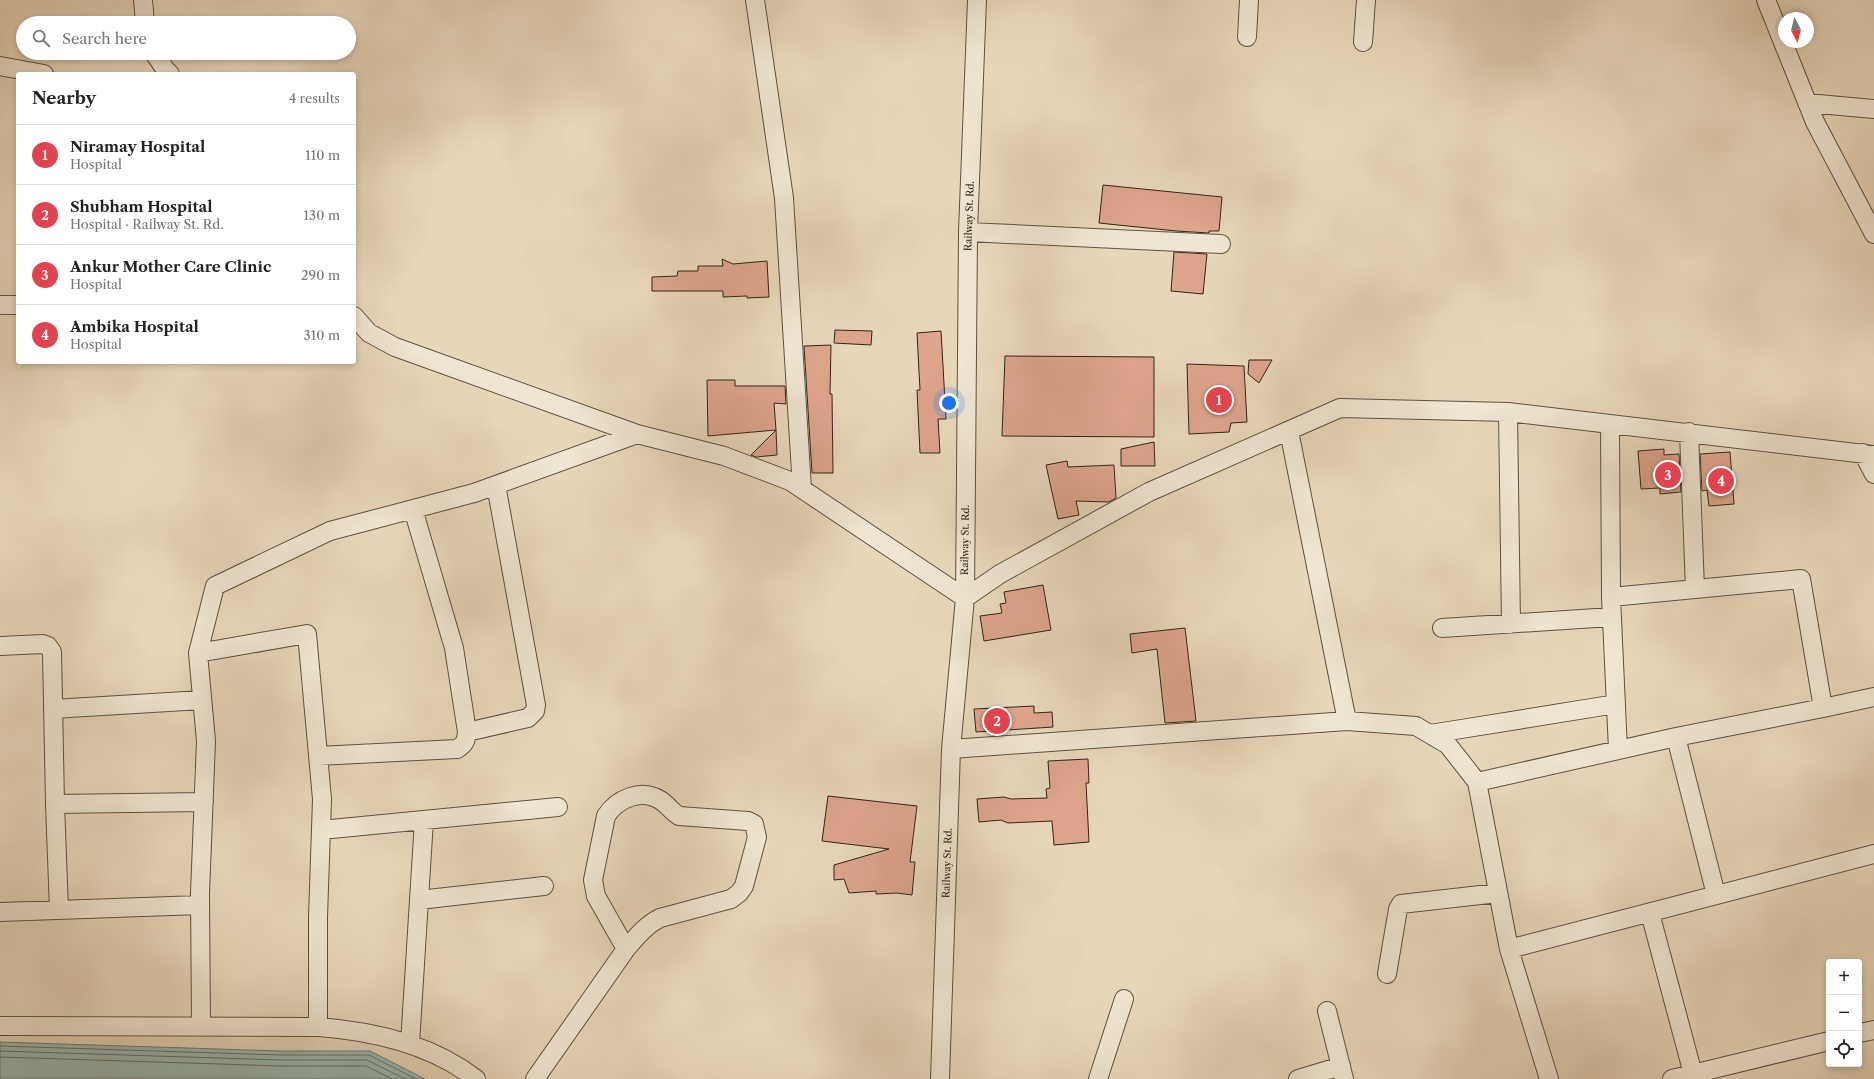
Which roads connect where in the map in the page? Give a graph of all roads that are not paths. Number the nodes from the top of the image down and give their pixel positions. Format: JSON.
{"nodes":[{"id":1,"x":143,"y":0,"type":"edge"},
{"id":2,"x":755,"y":0,"type":"edge"},
{"id":3,"x":976,"y":0,"type":"edge"},
{"id":4,"x":1249,"y":0,"type":"edge"},
{"id":5,"x":1366,"y":0,"type":"edge"},
{"id":6,"x":1766,"y":0,"type":"edge"},
{"id":7,"x":144,"y":16,"type":"edge"},
{"id":8,"x":1247,"y":37,"type":"dead end"},
{"id":9,"x":1363,"y":42,"type":"dead end"},
{"id":10,"x":159,"y":60,"type":"edge"},
{"id":11,"x":0,"y":66,"type":"edge"},
{"id":12,"x":33,"y":72,"type":"edge"},
{"id":13,"x":168,"y":72,"type":"edge"},
{"id":14,"x":1807,"y":103,"type":"junction"},
{"id":15,"x":1874,"y":109,"type":"edge"},
{"id":16,"x":968,"y":232,"type":"junction"},
{"id":17,"x":1874,"y":234,"type":"edge"},
{"id":18,"x":1221,"y":244,"type":"dead end"},
{"id":19,"x":0,"y":305,"type":"edge"},
{"id":20,"x":16,"y":305,"type":"edge"},
{"id":21,"x":356,"y":318,"type":"edge"},
{"id":22,"x":1508,"y":412,"type":"junction"},
{"id":23,"x":1610,"y":425,"type":"junction"},
{"id":24,"x":1289,"y":431,"type":"junction"},
{"id":25,"x":1689,"y":432,"type":"junction"},
{"id":26,"x":637,"y":434,"type":"junction"},
{"id":27,"x":1868,"y":454,"type":"edge"},
{"id":28,"x":1874,"y":474,"type":"edge"},
{"id":29,"x":496,"y":485,"type":"junction"},
{"id":30,"x":802,"y":488,"type":"junction"},
{"id":31,"x":413,"y":509,"type":"junction"},
{"id":32,"x":1695,"y":589,"type":"junction"},
{"id":33,"x":1611,"y":597,"type":"junction"},
{"id":34,"x":965,"y":598,"type":"junction"},
{"id":35,"x":1611,"y":617,"type":"junction"},
{"id":36,"x":1511,"y":624,"type":"junction"},
{"id":37,"x":1442,"y":628,"type":"dead end"},
{"id":38,"x":0,"y":646,"type":"edge"},
{"id":39,"x":198,"y":653,"type":"junction"},
{"id":40,"x":1874,"y":697,"type":"edge"},
{"id":41,"x":202,"y":700,"type":"junction"},
{"id":42,"x":1616,"y":704,"type":"junction"},
{"id":43,"x":1822,"y":708,"type":"junction"},
{"id":44,"x":53,"y":709,"type":"junction"},
{"id":45,"x":1348,"y":721,"type":"junction"},
{"id":46,"x":467,"y":732,"type":"junction"},
{"id":47,"x":1430,"y":734,"type":"junction"},
{"id":48,"x":1676,"y":737,"type":"junction"},
{"id":49,"x":951,"y":749,"type":"junction"},
{"id":50,"x":1618,"y":750,"type":"junction"},
{"id":51,"x":318,"y":756,"type":"junction"},
{"id":52,"x":1478,"y":782,"type":"junction"},
{"id":53,"x":204,"y":802,"type":"junction"},
{"id":54,"x":55,"y":804,"type":"junction"},
{"id":55,"x":558,"y":807,"type":"dead end"},
{"id":56,"x":424,"y":820,"type":"junction"},
{"id":57,"x":321,"y":830,"type":"junction"},
{"id":58,"x":1874,"y":854,"type":"edge"},
{"id":59,"x":544,"y":886,"type":"dead end"},
{"id":60,"x":1498,"y":893,"type":"junction"},
{"id":61,"x":1716,"y":895,"type":"junction"},
{"id":62,"x":419,"y":900,"type":"junction"},
{"id":63,"x":200,"y":905,"type":"junction"},
{"id":64,"x":59,"y":910,"type":"junction"},
{"id":65,"x":0,"y":912,"type":"edge"},
{"id":66,"x":1650,"y":912,"type":"junction"},
{"id":67,"x":626,"y":949,"type":"junction"},
{"id":68,"x":1509,"y":949,"type":"junction"},
{"id":69,"x":1387,"y":974,"type":"dead end"},
{"id":70,"x":1124,"y":999,"type":"dead end"},
{"id":71,"x":1327,"y":1012,"type":"dead end"},
{"id":72,"x":0,"y":1026,"type":"edge"},
{"id":73,"x":201,"y":1027,"type":"junction"},
{"id":74,"x":318,"y":1027,"type":"junction"},
{"id":75,"x":1874,"y":1030,"type":"edge"},
{"id":76,"x":1862,"y":1032,"type":"edge"},
{"id":77,"x":1826,"y":1042,"type":"edge"},
{"id":78,"x":410,"y":1044,"type":"junction"},
{"id":79,"x":1342,"y":1073,"type":"edge"},
{"id":80,"x":1693,"y":1074,"type":"junction"},
{"id":81,"x":476,"y":1079,"type":"edge"},
{"id":82,"x":535,"y":1079,"type":"edge"},
{"id":83,"x":940,"y":1079,"type":"edge"},
{"id":84,"x":1098,"y":1079,"type":"edge"},
{"id":85,"x":1298,"y":1079,"type":"edge"},
{"id":86,"x":1550,"y":1079,"type":"edge"},
{"id":87,"x":1672,"y":1079,"type":"edge"}],
"edges":[{"from":1,"to":7,"type":"street"},
{"from":2,"to":30,"type":"street"},
{"from":3,"to":16,"type":"street","name":"Railway St. Rd."},
{"from":4,"to":8,"type":"street"},
{"from":5,"to":9,"type":"street"},
{"from":6,"to":14,"type":"street"},
{"from":10,"to":13,"type":"street"},
{"from":11,"to":12,"type":"street"},
{"from":14,"to":15,"type":"street"},
{"from":14,"to":17,"type":"street"},
{"from":16,"to":18,"type":"street"},
{"from":16,"to":34,"type":"street","name":"Railway St. Rd."},
{"from":19,"to":20,"type":"street"},
{"from":21,"to":26,"type":"street"},
{"from":22,"to":23,"type":"street"},
{"from":22,"to":24,"type":"street"},
{"from":22,"to":36,"type":"street"},
{"from":23,"to":25,"type":"street"},
{"from":23,"to":33,"type":"street"},
{"from":24,"to":34,"type":"street"},
{"from":24,"to":45,"type":"street"},
{"from":25,"to":27,"type":"street"},
{"from":25,"to":32,"type":"street"},
{"from":26,"to":29,"type":"street"},
{"from":26,"to":30,"type":"street"},
{"from":27,"to":28,"type":"street"},
{"from":29,"to":31,"type":"street"},
{"from":29,"to":46,"type":"street"},
{"from":30,"to":34,"type":"street"},
{"from":31,"to":39,"type":"street"},
{"from":31,"to":46,"type":"street"},
{"from":32,"to":33,"type":"street"},
{"from":32,"to":43,"type":"street"},
{"from":33,"to":35,"type":"street"},
{"from":34,"to":49,"type":"street","name":"Railway St. Rd."},
{"from":35,"to":36,"type":"street"},
{"from":35,"to":42,"type":"street"},
{"from":36,"to":37,"type":"street"},
{"from":38,"to":44,"type":"street"},
{"from":39,"to":41,"type":"street"},
{"from":39,"to":51,"type":"street"},
{"from":40,"to":43,"type":"street"},
{"from":41,"to":44,"type":"street"},
{"from":41,"to":53,"type":"street"},
{"from":42,"to":47,"type":"street"},
{"from":42,"to":50,"type":"street"},
{"from":43,"to":48,"type":"street"},
{"from":44,"to":54,"type":"street"},
{"from":45,"to":47,"type":"street"},
{"from":45,"to":49,"type":"street"},
{"from":46,"to":51,"type":"street"},
{"from":47,"to":52,"type":"street"},
{"from":48,"to":50,"type":"street"},
{"from":48,"to":61,"type":"street"},
{"from":49,"to":83,"type":"street","name":"Railway St. Rd."},
{"from":50,"to":52,"type":"street"},
{"from":51,"to":57,"type":"street"},
{"from":52,"to":60,"type":"street"},
{"from":53,"to":54,"type":"street"},
{"from":53,"to":63,"type":"street"},
{"from":54,"to":64,"type":"street"},
{"from":55,"to":56,"type":"street"},
{"from":56,"to":57,"type":"street"},
{"from":56,"to":62,"type":"street"},
{"from":57,"to":74,"type":"street"},
{"from":58,"to":61,"type":"street"},
{"from":59,"to":62,"type":"street"},
{"from":60,"to":68,"type":"street"},
{"from":60,"to":69,"type":"street"},
{"from":61,"to":66,"type":"street"},
{"from":62,"to":78,"type":"street"},
{"from":63,"to":64,"type":"street"},
{"from":63,"to":73,"type":"street"},
{"from":64,"to":65,"type":"street"},
{"from":66,"to":68,"type":"street"},
{"from":66,"to":80,"type":"street"},
{"from":67,"to":67,"type":"street"},
{"from":67,"to":82,"type":"street"},
{"from":68,"to":86,"type":"street"},
{"from":70,"to":84,"type":"street"},
{"from":71,"to":79,"type":"street"},
{"from":72,"to":73,"type":"street"},
{"from":73,"to":74,"type":"street"},
{"from":74,"to":78,"type":"street"},
{"from":75,"to":76,"type":"street"},
{"from":77,"to":80,"type":"street"},
{"from":78,"to":81,"type":"street"},
{"from":79,"to":85,"type":"street"},
{"from":80,"to":87,"type":"street"}]}
